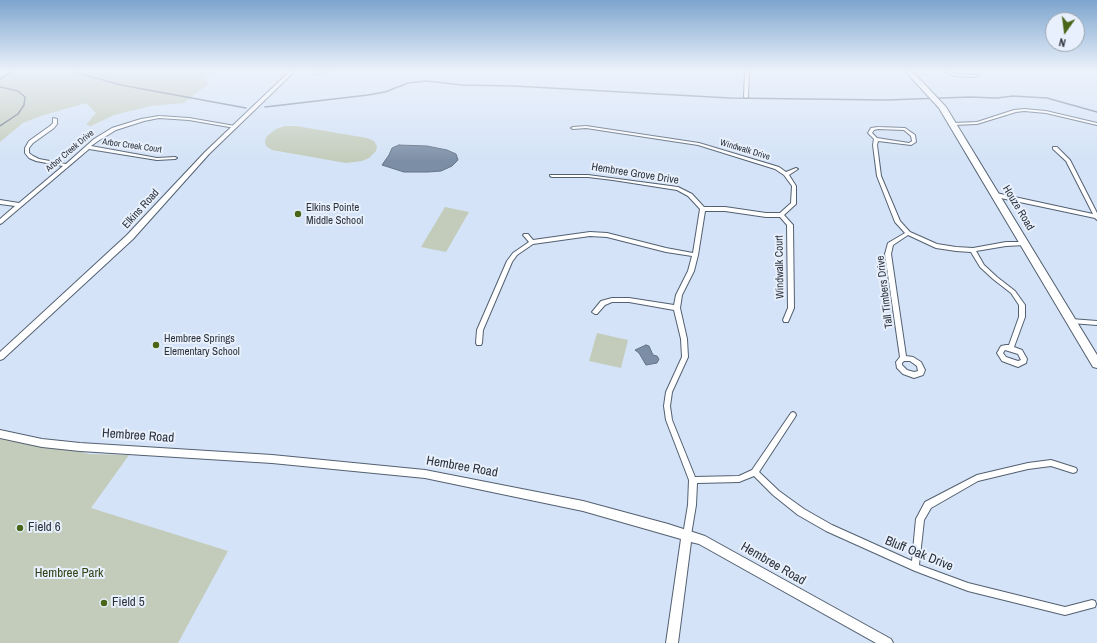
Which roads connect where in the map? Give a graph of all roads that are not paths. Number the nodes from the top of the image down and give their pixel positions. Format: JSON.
{"nodes":[{"id":1,"x":261,"y":101,"type":"edge"},
{"id":2,"x":936,"y":101,"type":"edge"},
{"id":3,"x":55,"y":119,"type":"dead end"},
{"id":4,"x":953,"y":124,"type":"junction"},
{"id":5,"x":1097,"y":124,"type":"edge"},
{"id":6,"x":235,"y":126,"type":"junction"},
{"id":7,"x":573,"y":128,"type":"dead end"},
{"id":8,"x":876,"y":139,"type":"junction"},
{"id":9,"x":87,"y":147,"type":"junction"},
{"id":10,"x":1055,"y":148,"type":"dead end"},
{"id":11,"x":175,"y":158,"type":"dead end"},
{"id":12,"x":66,"y":165,"type":"junction"},
{"id":13,"x":796,"y":169,"type":"dead end"},
{"id":14,"x":786,"y":174,"type":"junction"},
{"id":15,"x":552,"y":176,"type":"dead end"},
{"id":16,"x":996,"y":195,"type":"junction"},
{"id":17,"x":0,"y":202,"type":"edge"},
{"id":18,"x":19,"y":205,"type":"junction"},
{"id":19,"x":703,"y":209,"type":"junction"},
{"id":20,"x":781,"y":215,"type":"junction"},
{"id":21,"x":1097,"y":217,"type":"edge"},
{"id":22,"x":0,"y":222,"type":"edge"},
{"id":23,"x":908,"y":233,"type":"junction"},
{"id":24,"x":526,"y":235,"type":"dead end"},
{"id":25,"x":532,"y":242,"type":"junction"},
{"id":26,"x":1025,"y":243,"type":"junction"},
{"id":27,"x":973,"y":250,"type":"junction"},
{"id":28,"x":695,"y":255,"type":"junction"},
{"id":29,"x":677,"y":308,"type":"junction"},
{"id":30,"x":595,"y":312,"type":"dead end"},
{"id":31,"x":786,"y":320,"type":"dead end"},
{"id":32,"x":1071,"y":321,"type":"junction"},
{"id":33,"x":1097,"y":323,"type":"edge"},
{"id":34,"x":480,"y":343,"type":"dead end"},
{"id":35,"x":1011,"y":348,"type":"dead end"},
{"id":36,"x":0,"y":357,"type":"edge"},
{"id":37,"x":903,"y":358,"type":"dead end"},
{"id":38,"x":1097,"y":364,"type":"edge"},
{"id":39,"x":793,"y":415,"type":"dead end"},
{"id":40,"x":0,"y":434,"type":"edge"},
{"id":41,"x":1073,"y":470,"type":"dead end"},
{"id":42,"x":755,"y":472,"type":"junction"},
{"id":43,"x":693,"y":480,"type":"junction"},
{"id":44,"x":687,"y":535,"type":"junction"},
{"id":45,"x":915,"y":567,"type":"junction"},
{"id":46,"x":1092,"y":604,"type":"dead end"},
{"id":47,"x":672,"y":643,"type":"edge"},
{"id":48,"x":888,"y":643,"type":"edge"}],
"edges":[{"from":1,"to":6,"type":"street","name":"Elkins Road"},
{"from":2,"to":4,"type":"main road","name":"Houze Road"},
{"from":3,"to":12,"type":"street"},
{"from":4,"to":5,"type":"street"},
{"from":4,"to":16,"type":"main road","name":"Houze Road"},
{"from":6,"to":9,"type":"street","name":"Arbor Creek Drive"},
{"from":6,"to":36,"type":"street","name":"Elkins Road"},
{"from":7,"to":14,"type":"street","name":"Windwalk Drive"},
{"from":8,"to":8,"type":"street"},
{"from":8,"to":23,"type":"street"},
{"from":9,"to":11,"type":"street","name":"Arbor Creek Court"},
{"from":9,"to":12,"type":"street","name":"Arbor Creek Drive"},
{"from":10,"to":21,"type":"street"},
{"from":12,"to":18,"type":"street","name":"Arbor Creek Drive"},
{"from":13,"to":14,"type":"street"},
{"from":14,"to":20,"type":"street"},
{"from":15,"to":19,"type":"street","name":"Hembree Grove Drive"},
{"from":16,"to":21,"type":"street"},
{"from":16,"to":26,"type":"main road","name":"Houze Road"},
{"from":17,"to":18,"type":"street"},
{"from":18,"to":22,"type":"street","name":"Arbor Creek Drive"},
{"from":19,"to":20,"type":"street"},
{"from":19,"to":28,"type":"street"},
{"from":20,"to":31,"type":"street","name":"Windwalk Court"},
{"from":23,"to":27,"type":"street"},
{"from":23,"to":37,"type":"street","name":"Tall Timbers Drive"},
{"from":24,"to":25,"type":"street"},
{"from":25,"to":28,"type":"street"},
{"from":25,"to":34,"type":"street"},
{"from":26,"to":27,"type":"street"},
{"from":26,"to":32,"type":"main road","name":"Houze Road"},
{"from":27,"to":35,"type":"street"},
{"from":28,"to":29,"type":"street"},
{"from":29,"to":30,"type":"street"},
{"from":29,"to":43,"type":"street"},
{"from":32,"to":33,"type":"street"},
{"from":32,"to":38,"type":"main road","name":"Houze Road"},
{"from":39,"to":42,"type":"street"},
{"from":40,"to":44,"type":"street","name":"Hembree Road"},
{"from":41,"to":45,"type":"street"},
{"from":42,"to":43,"type":"street"},
{"from":42,"to":45,"type":"street","name":"Bluff Oak Drive"},
{"from":43,"to":44,"type":"street"},
{"from":44,"to":47,"type":"street"},
{"from":44,"to":48,"type":"street","name":"Hembree Road"},
{"from":45,"to":46,"type":"street","name":"Bluff Oak Drive"}]}
